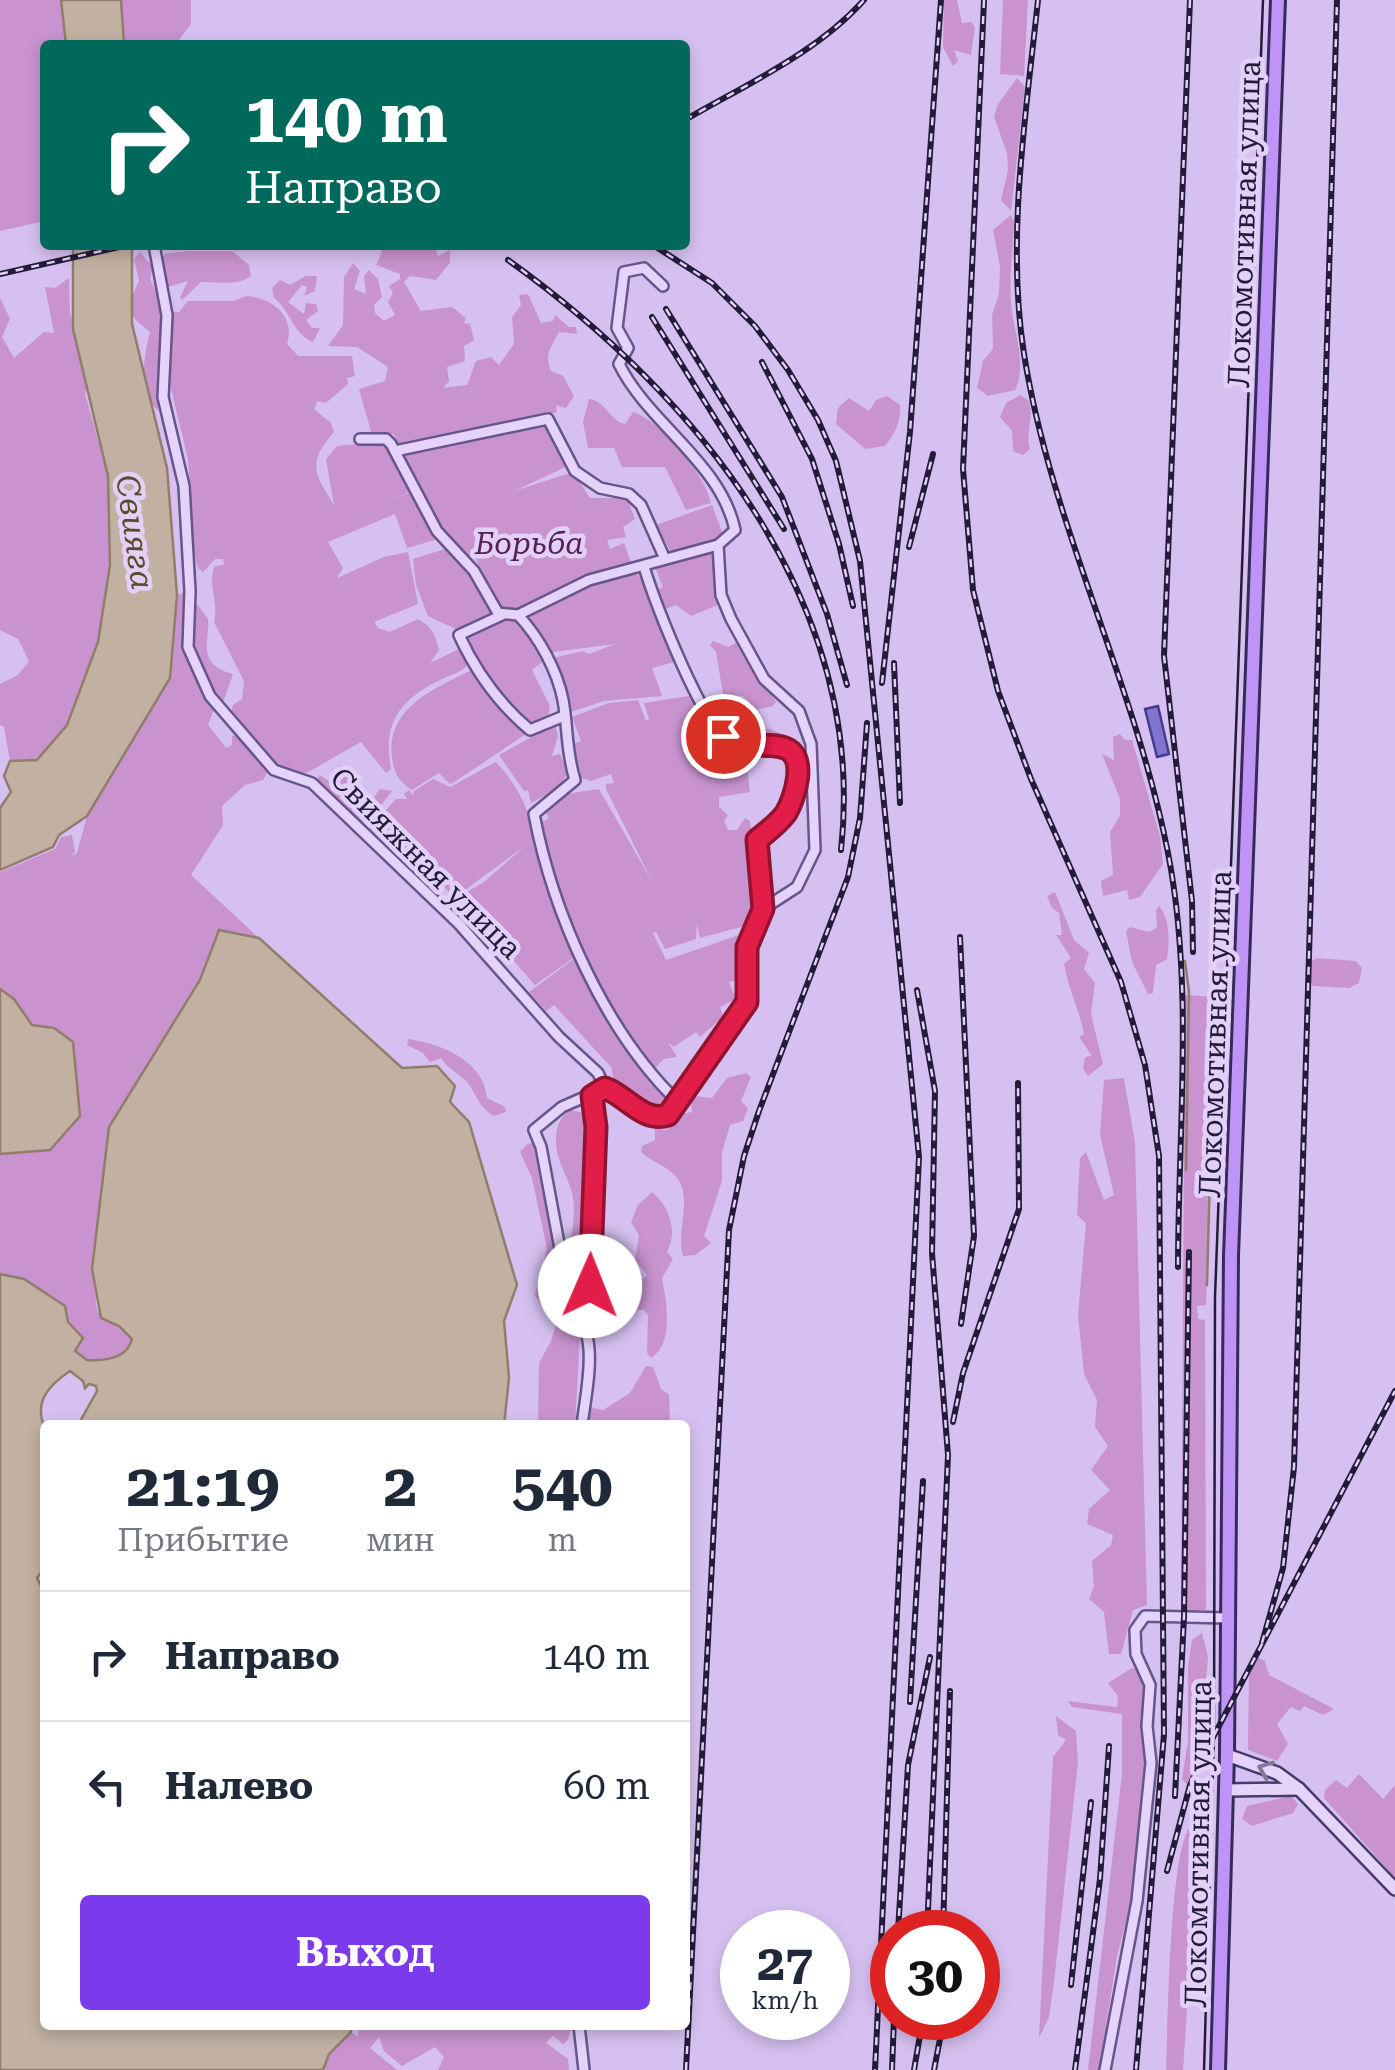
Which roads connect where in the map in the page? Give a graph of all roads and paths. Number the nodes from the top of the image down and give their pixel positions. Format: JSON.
{"nodes":[{"id":1,"x":1278,"y":0,"type":"edge"},
{"id":2,"x":155,"y":250,"type":"edge"},
{"id":3,"x":663,"y":286,"type":"dead end"},
{"id":4,"x":360,"y":439,"type":"dead end"},
{"id":5,"x":395,"y":451,"type":"junction"},
{"id":6,"x":718,"y":545,"type":"junction"},
{"id":7,"x":665,"y":558,"type":"junction"},
{"id":8,"x":644,"y":568,"type":"junction"},
{"id":9,"x":518,"y":614,"type":"junction"},
{"id":10,"x":502,"y":615,"type":"junction"},
{"id":11,"x":564,"y":716,"type":"junction"},
{"id":12,"x":763,"y":909,"type":"junction"},
{"id":13,"x":605,"y":1088,"type":"junction"},
{"id":14,"x":592,"y":1096,"type":"junction"},
{"id":15,"x":679,"y":1102,"type":"junction"},
{"id":16,"x":580,"y":1312,"type":"junction"},
{"id":17,"x":583,"y":1420,"type":"edge"},
{"id":18,"x":1228,"y":1618,"type":"junction"},
{"id":19,"x":1227,"y":1755,"type":"junction"},
{"id":20,"x":1300,"y":1789,"type":"junction"},
{"id":21,"x":1226,"y":1790,"type":"junction"},
{"id":22,"x":1395,"y":1889,"type":"edge"},
{"id":23,"x":580,"y":2030,"type":"edge"},
{"id":24,"x":584,"y":2070,"type":"edge"},
{"id":25,"x":1105,"y":2070,"type":"edge"},
{"id":26,"x":1218,"y":2070,"type":"edge"}],
"edges":[{"from":1,"to":18,"type":"main road","name":"Локомотивная улица"},
{"from":2,"to":13,"type":"street","name":"Свияжная улица"},
{"from":3,"to":6,"type":"street"},
{"from":4,"to":5,"type":"street"},
{"from":5,"to":7,"type":"street"},
{"from":5,"to":10,"type":"street"},
{"from":6,"to":7,"type":"street"},
{"from":6,"to":12,"type":"street"},
{"from":7,"to":8,"type":"street"},
{"from":8,"to":9,"type":"street"},
{"from":8,"to":12,"type":"street"},
{"from":9,"to":10,"type":"street"},
{"from":9,"to":11,"type":"street"},
{"from":10,"to":11,"type":"street"},
{"from":11,"to":15,"type":"street"},
{"from":12,"to":15,"type":"street"},
{"from":13,"to":14,"type":"street"},
{"from":13,"to":15,"type":"street"},
{"from":14,"to":16,"type":"street"},
{"from":14,"to":16,"type":"street"},
{"from":16,"to":17,"type":"street"},
{"from":18,"to":19,"type":"main road","name":"Локомотивная улица"},
{"from":18,"to":25,"type":"street"},
{"from":20,"to":19,"type":"main road","one_way":true},
{"from":19,"to":21,"type":"main road","name":"Локомотивная улица"},
{"from":20,"to":21,"type":"main road"},
{"from":20,"to":22,"type":"main road"},
{"from":21,"to":26,"type":"main road","name":"Локомотивная улица"},
{"from":23,"to":24,"type":"street"}]}
